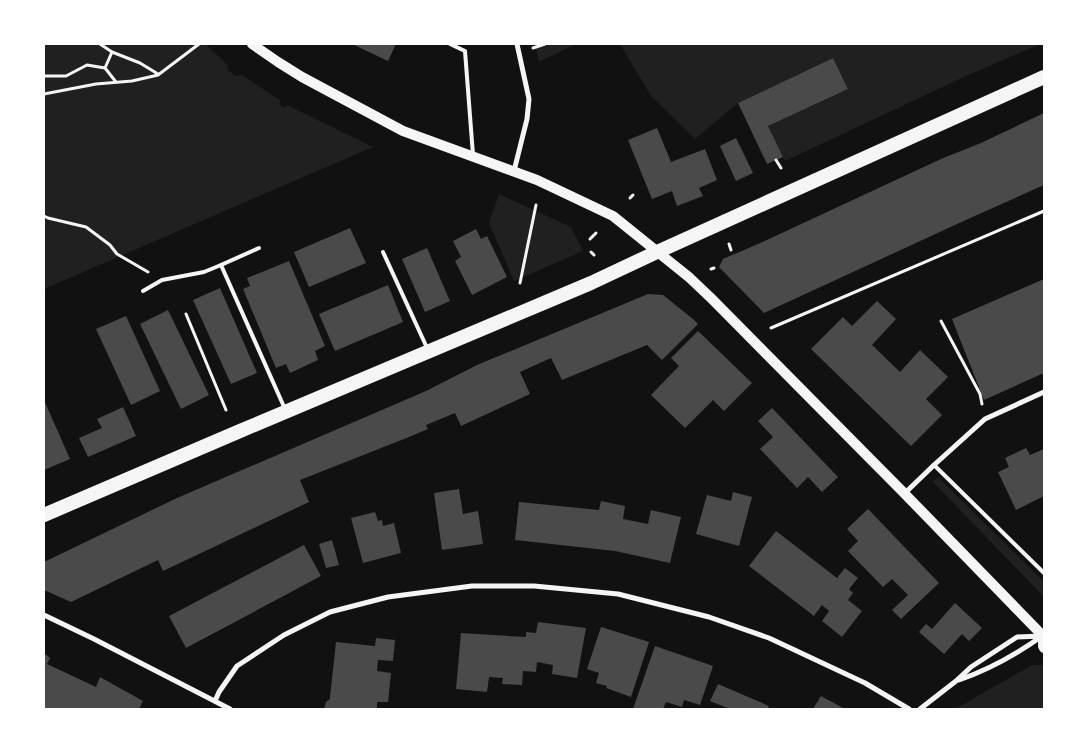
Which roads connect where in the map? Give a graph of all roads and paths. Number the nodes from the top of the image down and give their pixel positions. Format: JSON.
{"nodes":[{"id":1,"x":100,"y":44,"type":"edge"},
{"id":2,"x":200,"y":44,"type":"edge"},
{"id":3,"x":252,"y":44,"type":"edge"},
{"id":4,"x":450,"y":44,"type":"edge"},
{"id":5,"x":517,"y":44,"type":"edge"},
{"id":6,"x":112,"y":52,"type":"junction"},
{"id":7,"x":105,"y":68,"type":"junction"},
{"id":8,"x":158,"y":75,"type":"junction"},
{"id":9,"x":44,"y":76,"type":"edge"},
{"id":10,"x":1044,"y":77,"type":"edge"},
{"id":11,"x":116,"y":83,"type":"junction"},
{"id":12,"x":44,"y":94,"type":"edge"},
{"id":13,"x":474,"y":157,"type":"junction"},
{"id":14,"x":776,"y":160,"type":"dead end"},
{"id":15,"x":780,"y":168,"type":"dead end"},
{"id":16,"x":514,"y":171,"type":"junction"},
{"id":17,"x":536,"y":205,"type":"dead end"},
{"id":18,"x":1044,"y":211,"type":"edge"},
{"id":19,"x":44,"y":216,"type":"edge"},
{"id":20,"x":596,"y":233,"type":"dead end"},
{"id":21,"x":590,"y":239,"type":"dead end"},
{"id":22,"x":729,"y":244,"type":"dead end"},
{"id":23,"x":259,"y":248,"type":"dead end"},
{"id":24,"x":731,"y":250,"type":"dead end"},
{"id":25,"x":383,"y":252,"type":"dead end"},
{"id":26,"x":657,"y":252,"type":"junction"},
{"id":27,"x":221,"y":265,"type":"junction"},
{"id":28,"x":162,"y":280,"type":"junction"},
{"id":29,"x":520,"y":283,"type":"dead end"},
{"id":30,"x":144,"y":291,"type":"dead end"},
{"id":31,"x":186,"y":314,"type":"dead end"},
{"id":32,"x":941,"y":321,"type":"dead end"},
{"id":33,"x":771,"y":328,"type":"dead end"},
{"id":34,"x":428,"y":351,"type":"junction"},
{"id":35,"x":1044,"y":392,"type":"edge"},
{"id":36,"x":226,"y":410,"type":"dead end"},
{"id":37,"x":286,"y":411,"type":"junction"},
{"id":38,"x":985,"y":419,"type":"junction"},
{"id":39,"x":934,"y":465,"type":"junction"},
{"id":40,"x":904,"y":493,"type":"junction"},
{"id":41,"x":44,"y":515,"type":"edge"},
{"id":42,"x":1044,"y":573,"type":"edge"},
{"id":43,"x":44,"y":615,"type":"edge"},
{"id":44,"x":1044,"y":636,"type":"edge"},
{"id":45,"x":1044,"y":648,"type":"edge"},
{"id":46,"x":956,"y":681,"type":"junction"},
{"id":47,"x":214,"y":702,"type":"junction"},
{"id":48,"x":230,"y":709,"type":"edge"},
{"id":49,"x":909,"y":709,"type":"edge"},
{"id":50,"x":920,"y":709,"type":"edge"}],
"edges":[{"from":1,"to":6,"type":"path"},
{"from":2,"to":8,"type":"path"},
{"from":3,"to":13,"type":"main road"},
{"from":4,"to":13,"type":"lane"},
{"from":5,"to":16,"type":"street"},
{"from":6,"to":7,"type":"path"},
{"from":6,"to":8,"type":"path"},
{"from":7,"to":9,"type":"path"},
{"from":7,"to":11,"type":"path"},
{"from":8,"to":11,"type":"path"},
{"from":10,"to":26,"type":"highway"},
{"from":11,"to":12,"type":"path"},
{"from":13,"to":16,"type":"main road"},
{"from":14,"to":15,"type":"path"},
{"from":16,"to":26,"type":"main road"},
{"from":17,"to":29,"type":"path"},
{"from":18,"to":33,"type":"path"},
{"from":19,"to":28,"type":"path"},
{"from":20,"to":21,"type":"path"},
{"from":22,"to":24,"type":"path"},
{"from":23,"to":27,"type":"lane"},
{"from":25,"to":34,"type":"lane"},
{"from":26,"to":34,"type":"highway"},
{"from":26,"to":40,"type":"main road"},
{"from":27,"to":28,"type":"lane"},
{"from":27,"to":37,"type":"lane"},
{"from":28,"to":30,"type":"lane"},
{"from":31,"to":36,"type":"path"},
{"from":32,"to":38,"type":"path"},
{"from":34,"to":37,"type":"highway"},
{"from":35,"to":38,"type":"street"},
{"from":37,"to":41,"type":"highway"},
{"from":38,"to":39,"type":"street"},
{"from":39,"to":40,"type":"street"},
{"from":39,"to":42,"type":"lane"},
{"from":40,"to":44,"type":"main road"},
{"from":43,"to":47,"type":"street"},
{"from":44,"to":45,"type":"main road"},
{"from":44,"to":46,"type":"street"},
{"from":44,"to":46,"type":"street"},
{"from":46,"to":50,"type":"street"},
{"from":47,"to":48,"type":"street"},
{"from":47,"to":49,"type":"street"}]}
